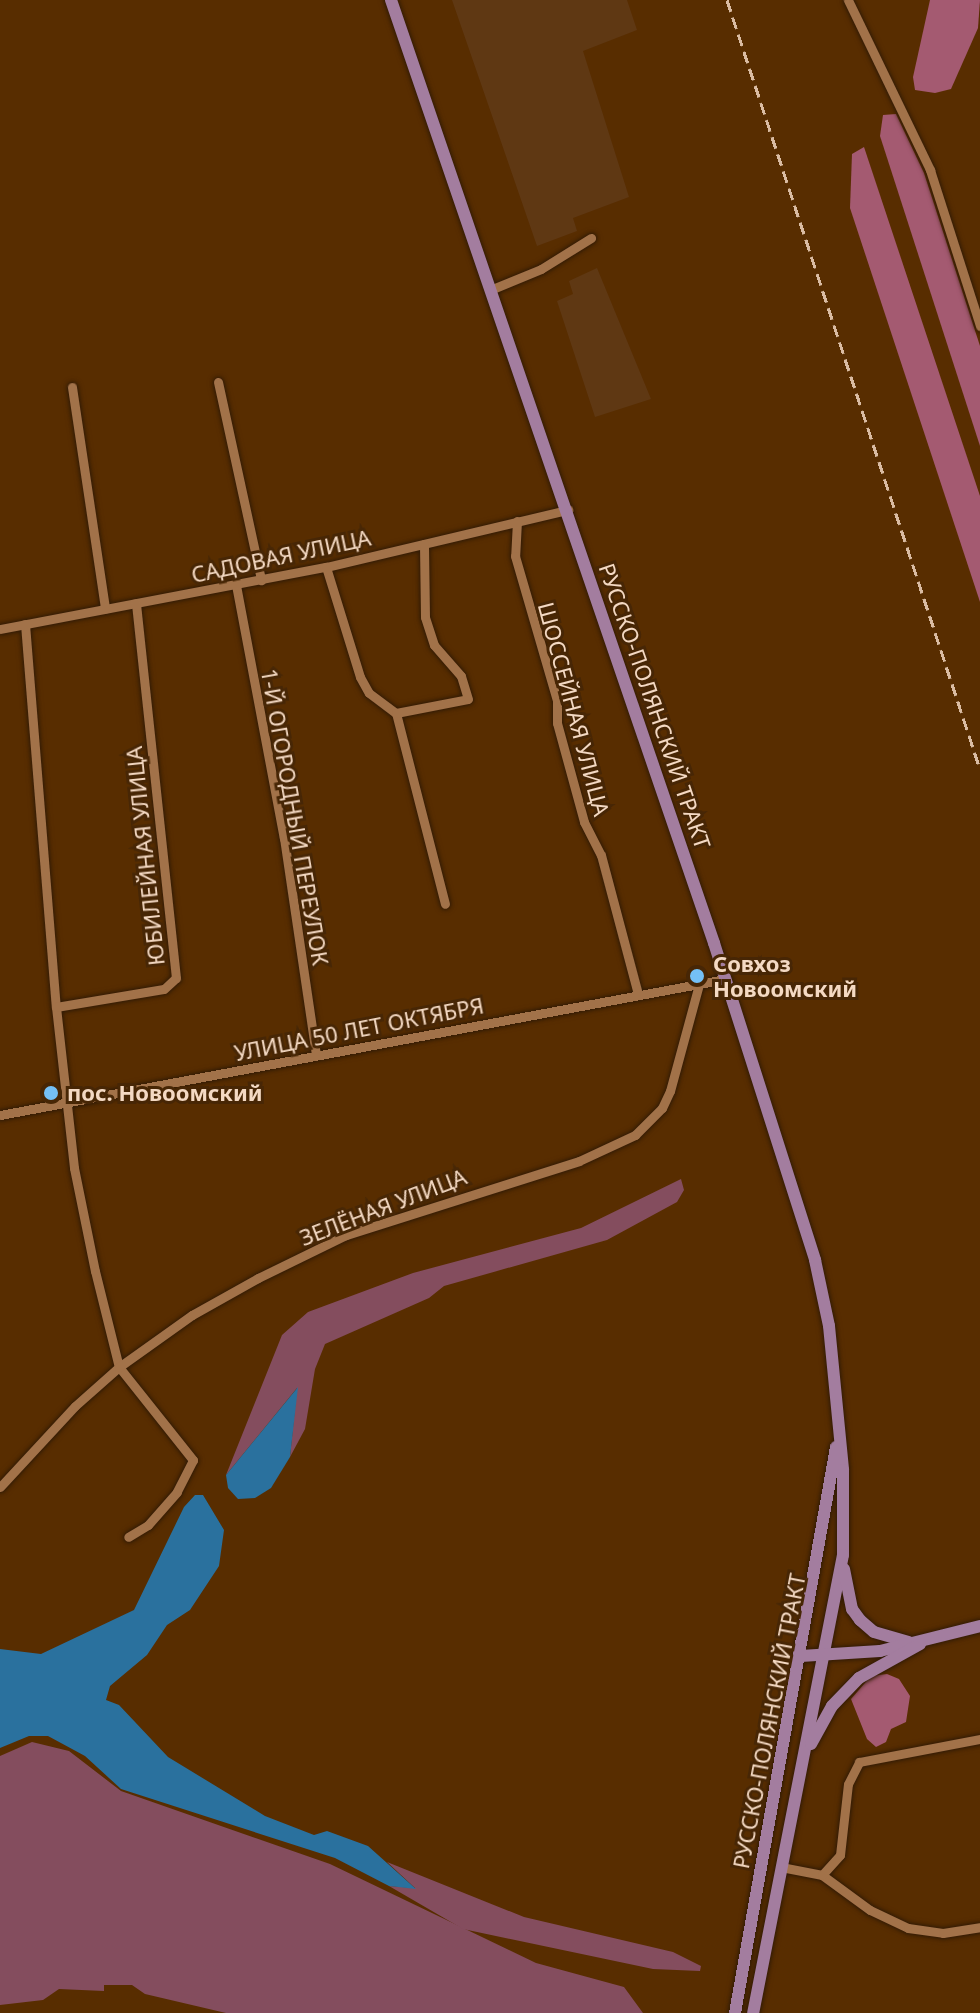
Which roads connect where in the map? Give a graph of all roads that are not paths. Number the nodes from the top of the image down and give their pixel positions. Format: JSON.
{"nodes":[{"id":1,"x":391,"y":0,"type":"edge"},
{"id":2,"x":848,"y":0,"type":"edge"},
{"id":3,"x":591,"y":238,"type":"dead end"},
{"id":4,"x":490,"y":290,"type":"junction"},
{"id":5,"x":980,"y":326,"type":"edge"},
{"id":6,"x":218,"y":382,"type":"dead end"},
{"id":7,"x":72,"y":387,"type":"dead end"},
{"id":8,"x":568,"y":510,"type":"junction"},
{"id":9,"x":517,"y":521,"type":"junction"},
{"id":10,"x":424,"y":544,"type":"junction"},
{"id":11,"x":326,"y":567,"type":"junction"},
{"id":12,"x":261,"y":580,"type":"junction"},
{"id":13,"x":236,"y":585,"type":"junction"},
{"id":14,"x":136,"y":603,"type":"junction"},
{"id":15,"x":105,"y":609,"type":"junction"},
{"id":16,"x":25,"y":624,"type":"junction"},
{"id":17,"x":0,"y":629,"type":"edge"},
{"id":18,"x":396,"y":713,"type":"junction"},
{"id":19,"x":445,"y":904,"type":"dead end"},
{"id":20,"x":725,"y":979,"type":"junction"},
{"id":21,"x":699,"y":984,"type":"junction"},
{"id":22,"x":638,"y":994,"type":"junction"},
{"id":23,"x":56,"y":1007,"type":"junction"},
{"id":24,"x":316,"y":1055,"type":"junction"},
{"id":25,"x":67,"y":1104,"type":"junction"},
{"id":26,"x":0,"y":1115,"type":"edge"},
{"id":27,"x":119,"y":1367,"type":"junction"},
{"id":28,"x":839,"y":1436,"type":"junction"},
{"id":29,"x":0,"y":1487,"type":"edge"},
{"id":30,"x":128,"y":1537,"type":"dead end"},
{"id":31,"x":843,"y":1555,"type":"junction"},
{"id":32,"x":980,"y":1626,"type":"edge"},
{"id":33,"x":920,"y":1644,"type":"junction"},
{"id":34,"x":801,"y":1656,"type":"junction"},
{"id":35,"x":825,"y":1656,"type":"junction"},
{"id":36,"x":980,"y":1739,"type":"edge"},
{"id":37,"x":799,"y":1777,"type":"junction"},
{"id":38,"x":781,"y":1867,"type":"junction"},
{"id":39,"x":822,"y":1875,"type":"junction"},
{"id":40,"x":980,"y":1927,"type":"edge"},
{"id":41,"x":735,"y":2013,"type":"edge"},
{"id":42,"x":753,"y":2013,"type":"edge"}],
"edges":[{"from":1,"to":4,"type":"main road","name":"РУССКО-ПОЛЯНСКИЙ ТРАКТ"},
{"from":2,"to":5,"type":"street"},
{"from":3,"to":4,"type":"street"},
{"from":4,"to":8,"type":"main road","name":"РУССКО-ПОЛЯНСКИЙ ТРАКТ"},
{"from":6,"to":12,"type":"street"},
{"from":7,"to":15,"type":"street"},
{"from":8,"to":9,"type":"street","name":"САДОВАЯ УЛИЦА"},
{"from":8,"to":20,"type":"main road","name":"РУССКО-ПОЛЯНСКИЙ ТРАКТ"},
{"from":9,"to":10,"type":"street","name":"САДОВАЯ УЛИЦА"},
{"from":9,"to":22,"type":"street","name":"ШОССЕЙНАЯ УЛИЦА"},
{"from":10,"to":11,"type":"street","name":"САДОВАЯ УЛИЦА"},
{"from":10,"to":18,"type":"street"},
{"from":11,"to":12,"type":"street","name":"САДОВАЯ УЛИЦА"},
{"from":11,"to":18,"type":"street"},
{"from":12,"to":13,"type":"street","name":"САДОВАЯ УЛИЦА"},
{"from":13,"to":14,"type":"street","name":"САДОВАЯ УЛИЦА"},
{"from":13,"to":24,"type":"street","name":"1-Й ОГОРОДНЫЙ ПЕРЕУЛОК"},
{"from":14,"to":15,"type":"street","name":"САДОВАЯ УЛИЦА"},
{"from":14,"to":23,"type":"street","name":"ЮБИЛЕЙНАЯ УЛИЦА"},
{"from":15,"to":16,"type":"street","name":"САДОВАЯ УЛИЦА"},
{"from":16,"to":17,"type":"street","name":"САДОВАЯ УЛИЦА"},
{"from":16,"to":23,"type":"street"},
{"from":18,"to":19,"type":"street"},
{"from":20,"to":21,"type":"street","name":"УЛИЦА 50 ЛЕТ ОКТЯБРЯ"},
{"from":20,"to":28,"type":"main road","name":"РУССКО-ПОЛЯНСКИЙ ТРАКТ"},
{"from":21,"to":22,"type":"street","name":"УЛИЦА 50 ЛЕТ ОКТЯБРЯ"},
{"from":21,"to":27,"type":"street","name":"ЗЕЛЁНАЯ УЛИЦА"},
{"from":22,"to":24,"type":"street","name":"УЛИЦА 50 ЛЕТ ОКТЯБРЯ"},
{"from":23,"to":25,"type":"street"},
{"from":24,"to":25,"type":"street","name":"УЛИЦА 50 ЛЕТ ОКТЯБРЯ"},
{"from":25,"to":26,"type":"street","name":"УЛИЦА 50 ЛЕТ ОКТЯБРЯ"},
{"from":25,"to":27,"type":"street"},
{"from":27,"to":29,"type":"street","name":"ЗЕЛЁНАЯ УЛИЦА"},
{"from":27,"to":30,"type":"street"},
{"from":28,"to":31,"type":"main road","name":"РУССКО-ПОЛЯНСКИЙ ТРАКТ"},
{"from":28,"to":34,"type":"main road","name":"РУССКО-ПОЛЯНСКИЙ ТРАКТ"},
{"from":31,"to":33,"type":"main road"},
{"from":31,"to":35,"type":"main road","name":"РУССКО-ПОЛЯНСКИЙ ТРАКТ"},
{"from":32,"to":33,"type":"main road"},
{"from":33,"to":35,"type":"main road"},
{"from":33,"to":37,"type":"main road"},
{"from":34,"to":35,"type":"main road"},
{"from":34,"to":41,"type":"main road","name":"РУССКО-ПОЛЯНСКИЙ ТРАКТ"},
{"from":35,"to":37,"type":"main road","name":"РУССКО-ПОЛЯНСКИЙ ТРАКТ"},
{"from":36,"to":39,"type":"street"},
{"from":37,"to":38,"type":"main road","name":"РУССКО-ПОЛЯНСКИЙ ТРАКТ"},
{"from":38,"to":39,"type":"street"},
{"from":38,"to":42,"type":"main road","name":"РУССКО-ПОЛЯНСКИЙ ТРАКТ"},
{"from":39,"to":40,"type":"street"}]}
